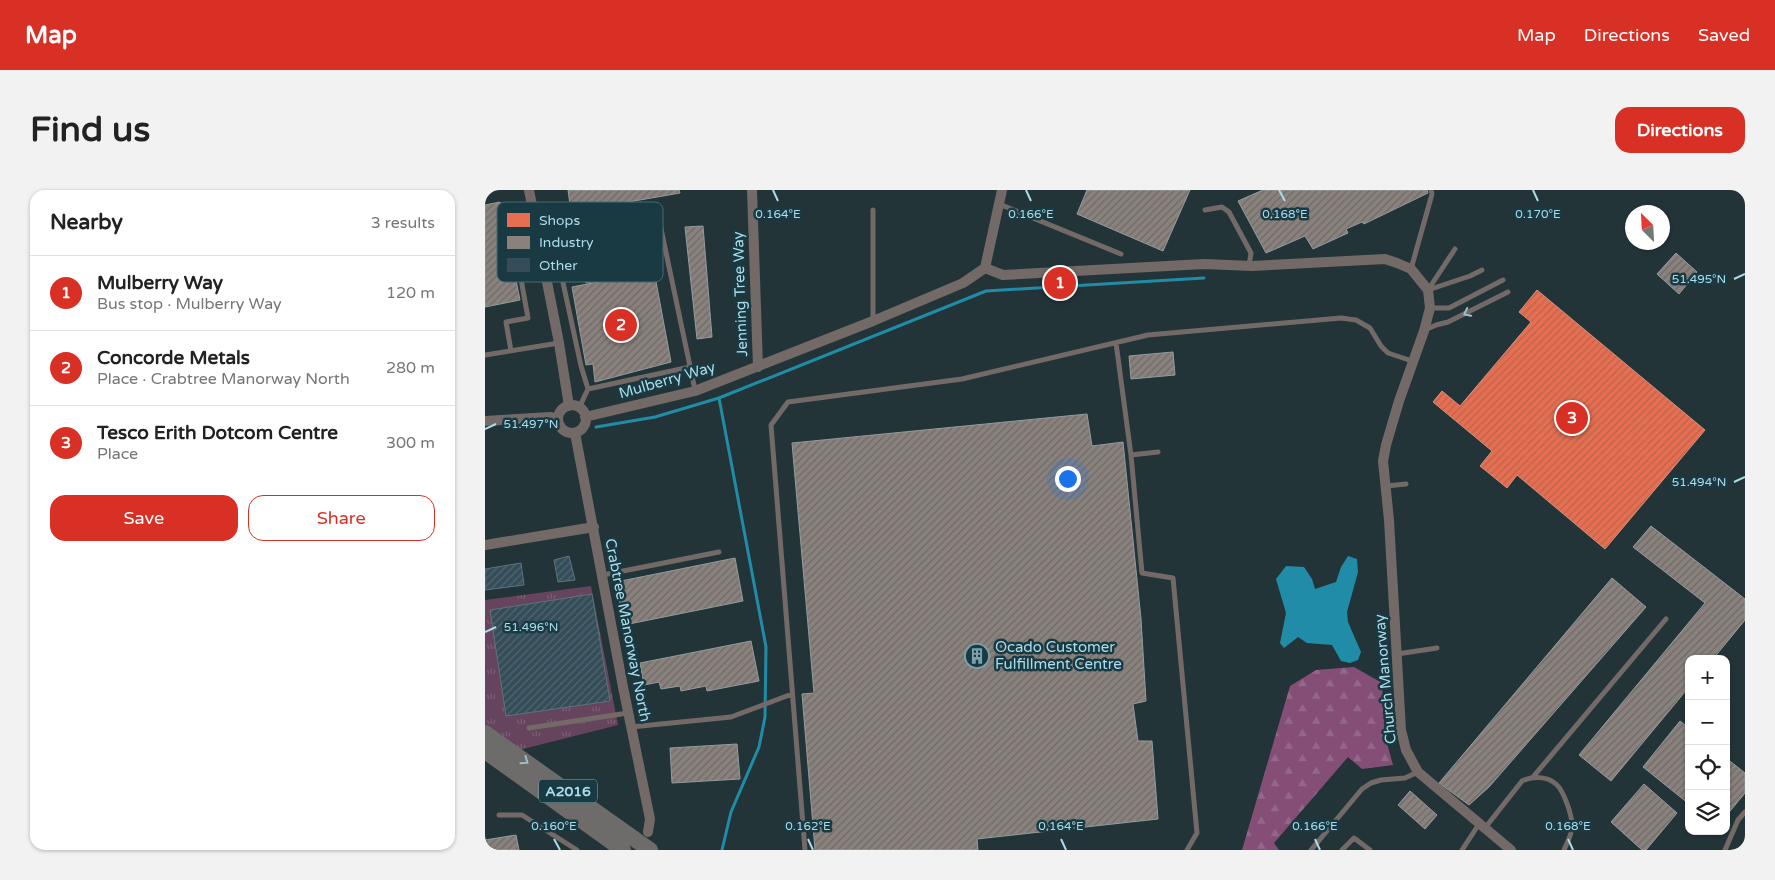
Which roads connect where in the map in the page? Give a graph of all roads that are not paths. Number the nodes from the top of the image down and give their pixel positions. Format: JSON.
{"nodes":[{"id":1,"x":752,"y":190,"type":"edge"},
{"id":2,"x":1002,"y":190,"type":"edge"},
{"id":3,"x":1431,"y":190,"type":"edge"},
{"id":4,"x":999,"y":204,"type":"junction"},
{"id":5,"x":873,"y":210,"type":"dead end"},
{"id":6,"x":1205,"y":210,"type":"dead end"},
{"id":7,"x":663,"y":238,"type":"edge"},
{"id":8,"x":1455,"y":249,"type":"dead end"},
{"id":9,"x":1121,"y":254,"type":"dead end"},
{"id":10,"x":1249,"y":266,"type":"junction"},
{"id":11,"x":985,"y":268,"type":"junction"},
{"id":12,"x":1411,"y":269,"type":"junction"},
{"id":13,"x":1482,"y":270,"type":"dead end"},
{"id":14,"x":1503,"y":280,"type":"dead end"},
{"id":15,"x":521,"y":282,"type":"edge"},
{"id":16,"x":547,"y":282,"type":"edge"},
{"id":17,"x":563,"y":282,"type":"edge"},
{"id":18,"x":1428,"y":290,"type":"junction"},
{"id":19,"x":1508,"y":292,"type":"dead end"},
{"id":20,"x":1430,"y":308,"type":"junction"},
{"id":21,"x":873,"y":321,"type":"junction"},
{"id":22,"x":1424,"y":330,"type":"junction"},
{"id":23,"x":559,"y":343,"type":"junction"},
{"id":24,"x":1116,"y":343,"type":"junction"},
{"id":25,"x":511,"y":351,"type":"junction"},
{"id":26,"x":485,"y":355,"type":"edge"},
{"id":27,"x":1412,"y":361,"type":"junction"},
{"id":28,"x":758,"y":367,"type":"junction"},
{"id":29,"x":690,"y":368,"type":"junction"},
{"id":30,"x":588,"y":389,"type":"junction"},
{"id":31,"x":695,"y":391,"type":"junction"},
{"id":32,"x":574,"y":407,"type":"junction"},
{"id":33,"x":585,"y":417,"type":"junction"},
{"id":34,"x":558,"y":418,"type":"junction"},
{"id":35,"x":485,"y":421,"type":"edge"},
{"id":36,"x":575,"y":432,"type":"junction"},
{"id":37,"x":1159,"y":452,"type":"dead end"},
{"id":38,"x":1131,"y":455,"type":"junction"},
{"id":39,"x":1406,"y":484,"type":"dead end"},
{"id":40,"x":1385,"y":486,"type":"junction"},
{"id":41,"x":594,"y":526,"type":"junction"},
{"id":42,"x":485,"y":545,"type":"edge"},
{"id":43,"x":719,"y":552,"type":"dead end"},
{"id":44,"x":603,"y":575,"type":"junction"},
{"id":45,"x":1666,"y":619,"type":"dead end"},
{"id":46,"x":1437,"y":648,"type":"dead end"},
{"id":47,"x":1397,"y":654,"type":"junction"},
{"id":48,"x":792,"y":694,"type":"junction"},
{"id":49,"x":628,"y":714,"type":"junction"},
{"id":50,"x":631,"y":727,"type":"junction"},
{"id":51,"x":529,"y":728,"type":"dead end"},
{"id":52,"x":485,"y":733,"type":"edge"},
{"id":53,"x":485,"y":751,"type":"edge"},
{"id":54,"x":1418,"y":772,"type":"junction"},
{"id":55,"x":1533,"y":777,"type":"junction"},
{"id":56,"x":1745,"y":812,"type":"edge"},
{"id":57,"x":499,"y":815,"type":"dead end"},
{"id":58,"x":1482,"y":826,"type":"junction"},
{"id":59,"x":648,"y":832,"type":"dead end"},
{"id":60,"x":1504,"y":848,"type":"edge"},
{"id":61,"x":577,"y":850,"type":"edge"},
{"id":62,"x":623,"y":850,"type":"edge"},
{"id":63,"x":650,"y":850,"type":"edge"},
{"id":64,"x":805,"y":850,"type":"edge"},
{"id":65,"x":1187,"y":850,"type":"edge"},
{"id":66,"x":1311,"y":850,"type":"edge"},
{"id":67,"x":1342,"y":850,"type":"edge"},
{"id":68,"x":1370,"y":850,"type":"edge"},
{"id":69,"x":1462,"y":850,"type":"edge"},
{"id":70,"x":1563,"y":850,"type":"edge"},
{"id":71,"x":1725,"y":850,"type":"edge"}],
"edges":[{"from":1,"to":28,"type":"street","name":"Jenning Tree Way"},
{"from":2,"to":4,"type":"street"},
{"from":3,"to":12,"type":"lane"},
{"from":4,"to":9,"type":"lane"},
{"from":4,"to":11,"type":"street"},
{"from":5,"to":21,"type":"lane"},
{"from":6,"to":10,"type":"lane"},
{"from":7,"to":29,"type":"lane"},
{"from":8,"to":18,"type":"lane"},
{"from":10,"to":11,"type":"street"},
{"from":10,"to":12,"type":"street"},
{"from":11,"to":21,"type":"street","name":"Mulberry Way"},
{"from":12,"to":18,"type":"street"},
{"from":13,"to":18,"type":"lane"},
{"from":14,"to":20,"type":"lane"},
{"from":15,"to":25,"type":"lane"},
{"from":16,"to":23,"type":"street"},
{"from":17,"to":30,"type":"lane"},
{"from":18,"to":20,"type":"street"},
{"from":19,"to":22,"type":"lane","one_way":true},
{"from":20,"to":22,"type":"street","name":"Church Manorway"},
{"from":21,"to":28,"type":"street","name":"Mulberry Way"},
{"from":22,"to":27,"type":"street","name":"Church Manorway"},
{"from":23,"to":25,"type":"lane"},
{"from":23,"to":32,"type":"street"},
{"from":24,"to":27,"type":"lane"},
{"from":24,"to":38,"type":"lane"},
{"from":24,"to":48,"type":"lane"},
{"from":25,"to":26,"type":"lane"},
{"from":27,"to":40,"type":"street","name":"Church Manorway"},
{"from":28,"to":31,"type":"street","name":"Mulberry Way"},
{"from":29,"to":30,"type":"lane"},
{"from":29,"to":31,"type":"lane"},
{"from":30,"to":32,"type":"lane"},
{"from":31,"to":33,"type":"street","name":"Mulberry Way"},
{"from":32,"to":33,"type":"street"},
{"from":32,"to":34,"type":"street"},
{"from":33,"to":36,"type":"street"},
{"from":34,"to":35,"type":"street"},
{"from":34,"to":36,"type":"street"},
{"from":36,"to":41,"type":"street","name":"Crabtree Manorway North"},
{"from":37,"to":38,"type":"lane"},
{"from":38,"to":65,"type":"lane"},
{"from":39,"to":40,"type":"lane"},
{"from":40,"to":47,"type":"street","name":"Church Manorway"},
{"from":41,"to":42,"type":"street"},
{"from":41,"to":44,"type":"street","name":"Crabtree Manorway North"},
{"from":43,"to":44,"type":"lane"},
{"from":44,"to":49,"type":"street","name":"Crabtree Manorway North"},
{"from":45,"to":55,"type":"lane"},
{"from":46,"to":47,"type":"lane"},
{"from":47,"to":54,"type":"street","name":"Church Manorway"},
{"from":48,"to":50,"type":"lane"},
{"from":48,"to":64,"type":"lane"},
{"from":49,"to":50,"type":"street","name":"Crabtree Manorway North"},
{"from":49,"to":51,"type":"lane"},
{"from":50,"to":59,"type":"street","name":"Crabtree Manorway North"},
{"from":52,"to":63,"type":"main road","number":"A2016","one_way":true},
{"from":53,"to":62,"type":"main road","number":"A2016"},
{"from":54,"to":58,"type":"street","name":"Church Manorway"},
{"from":54,"to":66,"type":"lane"},
{"from":55,"to":58,"type":"lane"},
{"from":55,"to":70,"type":"lane"},
{"from":56,"to":71,"type":"lane"},
{"from":57,"to":61,"type":"lane"},
{"from":58,"to":60,"type":"street","name":"Church Manorway"},
{"from":58,"to":69,"type":"lane"},
{"from":67,"to":68,"type":"lane"}]}
